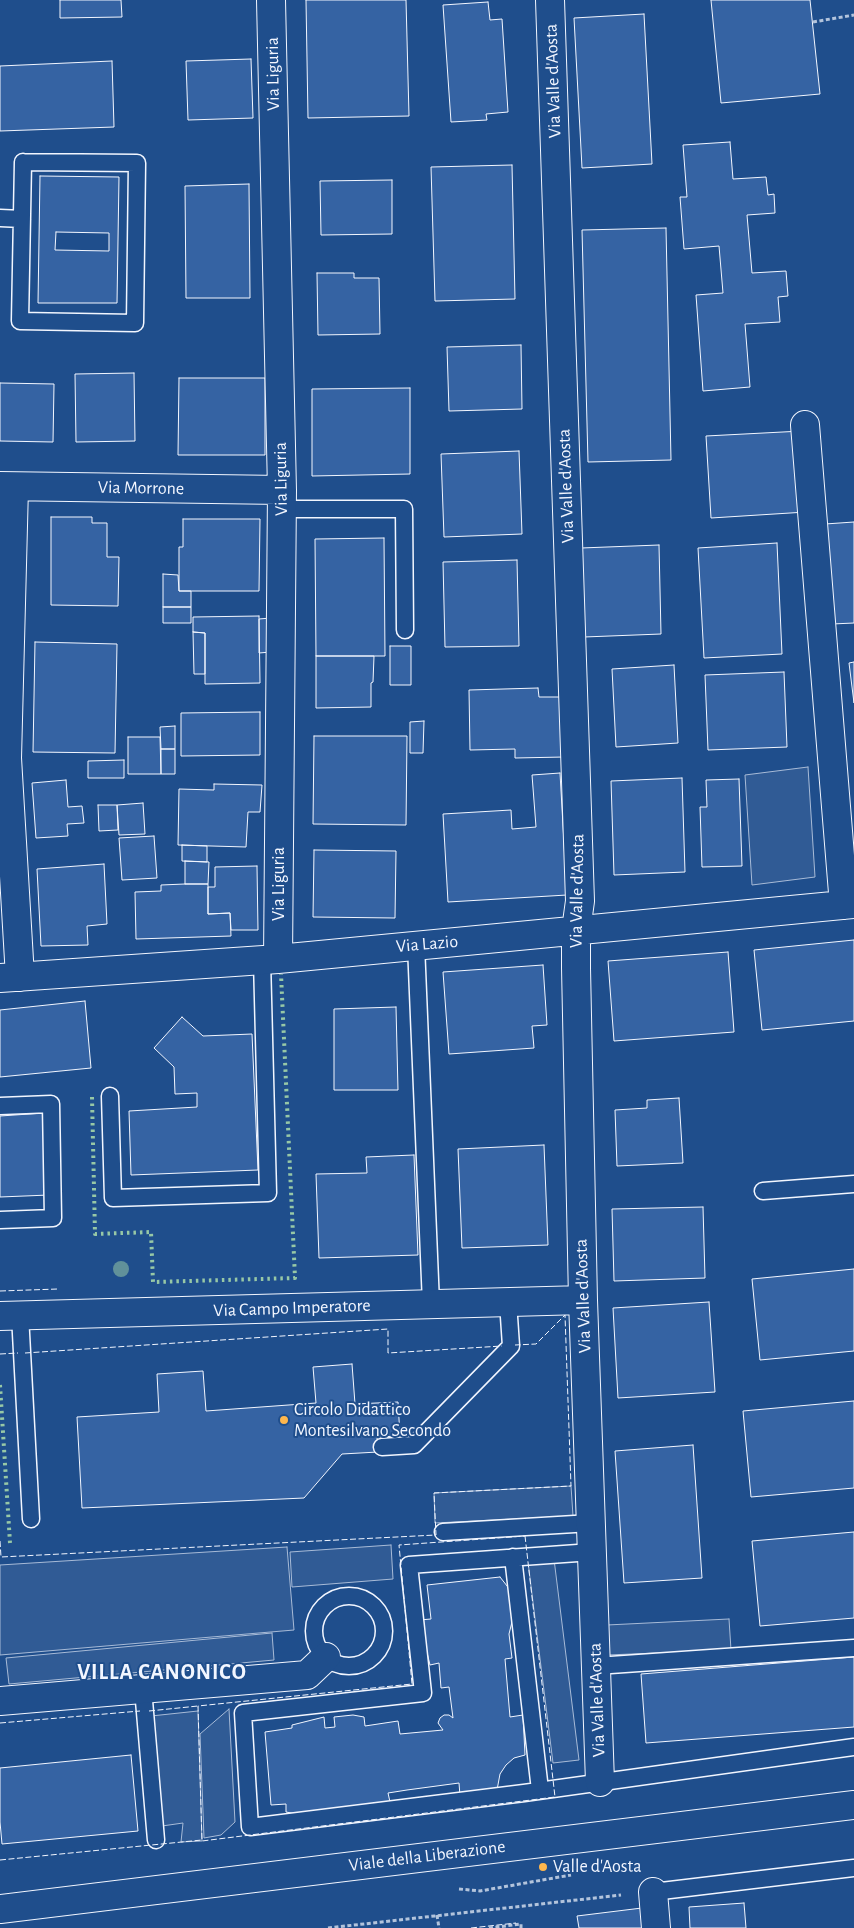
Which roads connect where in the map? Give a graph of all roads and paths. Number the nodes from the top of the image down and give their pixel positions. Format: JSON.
{"nodes":[{"id":1,"x":271,"y":0,"type":"edge"},
{"id":2,"x":550,"y":0,"type":"edge"},
{"id":3,"x":854,"y":15,"type":"edge"},
{"id":4,"x":812,"y":22,"type":"dead end"},
{"id":5,"x":0,"y":218,"type":"edge"},
{"id":6,"x":22,"y":219,"type":"junction"},
{"id":7,"x":805,"y":425,"type":"dead end"},
{"id":8,"x":7,"y":486,"type":"edge"},
{"id":9,"x":281,"y":500,"type":"junction"},
{"id":10,"x":404,"y":630,"type":"dead end"},
{"id":11,"x":4,"y":758,"type":"edge"},
{"id":12,"x":849,"y":905,"type":"edge"},
{"id":13,"x":576,"y":930,"type":"junction"},
{"id":14,"x":416,"y":945,"type":"junction"},
{"id":15,"x":270,"y":959,"type":"junction"},
{"id":16,"x":10,"y":977,"type":"edge"},
{"id":17,"x":110,"y":1096,"type":"dead end"},
{"id":18,"x":0,"y":1106,"type":"edge"},
{"id":19,"x":854,"y":1184,"type":"edge"},
{"id":20,"x":763,"y":1191,"type":"dead end"},
{"id":21,"x":0,"y":1220,"type":"edge"},
{"id":22,"x":583,"y":1300,"type":"junction"},
{"id":23,"x":508,"y":1302,"type":"junction"},
{"id":24,"x":431,"y":1304,"type":"junction"},
{"id":25,"x":10,"y":1316,"type":"edge"},
{"id":26,"x":382,"y":1447,"type":"dead end"},
{"id":27,"x":31,"y":1519,"type":"dead end"},
{"id":28,"x":591,"y":1523,"type":"junction"},
{"id":29,"x":443,"y":1532,"type":"dead end"},
{"id":30,"x":592,"y":1552,"type":"junction"},
{"id":31,"x":513,"y":1557,"type":"junction"},
{"id":32,"x":854,"y":1648,"type":"edge"},
{"id":33,"x":326,"y":1657,"type":"junction"},
{"id":34,"x":596,"y":1666,"type":"junction"},
{"id":35,"x":143,"y":1689,"type":"junction"},
{"id":36,"x":0,"y":1701,"type":"edge"},
{"id":37,"x":854,"y":1747,"type":"edge"},
{"id":38,"x":600,"y":1782,"type":"junction"},
{"id":39,"x":540,"y":1790,"type":"junction"},
{"id":40,"x":854,"y":1805,"type":"edge"},
{"id":41,"x":156,"y":1840,"type":"dead end"},
{"id":42,"x":854,"y":1868,"type":"edge"},
{"id":43,"x":653,"y":1892,"type":"junction"},
{"id":44,"x":0,"y":1909,"type":"edge"},
{"id":45,"x":437,"y":1915,"type":"junction"},
{"id":46,"x":328,"y":1928,"type":"edge"},
{"id":47,"x":439,"y":1928,"type":"edge"},
{"id":48,"x":489,"y":1928,"type":"edge"},
{"id":49,"x":521,"y":1928,"type":"edge"},
{"id":50,"x":656,"y":1928,"type":"edge"}],
"edges":[{"from":1,"to":9,"type":"street","name":"Via Liguria"},
{"from":2,"to":13,"type":"street","name":"Via Valle d'Aosta"},
{"from":3,"to":4,"type":"path"},
{"from":5,"to":6,"type":"lane"},
{"from":6,"to":6,"type":"lane"},
{"from":7,"to":12,"type":"street"},
{"from":8,"to":9,"type":"street","name":"Via Morrone"},
{"from":8,"to":11,"type":"street"},
{"from":9,"to":10,"type":"lane"},
{"from":9,"to":15,"type":"street","name":"Via Liguria"},
{"from":11,"to":16,"type":"street"},
{"from":12,"to":13,"type":"street","name":"Via Lazio"},
{"from":13,"to":14,"type":"street","name":"Via Lazio"},
{"from":13,"to":22,"type":"street","name":"Via Valle d'Aosta"},
{"from":14,"to":15,"type":"street","name":"Via Lazio"},
{"from":14,"to":24,"type":"lane"},
{"from":15,"to":16,"type":"street","name":"Via Lazio"},
{"from":15,"to":17,"type":"lane"},
{"from":18,"to":21,"type":"lane"},
{"from":19,"to":20,"type":"lane"},
{"from":22,"to":23,"type":"street","name":"Via Campo Imperatore"},
{"from":22,"to":28,"type":"street","name":"Via Valle d'Aosta"},
{"from":23,"to":24,"type":"street","name":"Via Campo Imperatore"},
{"from":23,"to":26,"type":"lane"},
{"from":24,"to":25,"type":"street","name":"Via Campo Imperatore"},
{"from":25,"to":27,"type":"lane"},
{"from":28,"to":29,"type":"lane"},
{"from":28,"to":30,"type":"street","name":"Via Valle d'Aosta"},
{"from":30,"to":31,"type":"lane"},
{"from":30,"to":34,"type":"street","name":"Via Valle d'Aosta"},
{"from":31,"to":39,"type":"lane"},
{"from":31,"to":39,"type":"lane"},
{"from":32,"to":34,"type":"lane"},
{"from":33,"to":33,"type":"lane"},
{"from":33,"to":35,"type":"street"},
{"from":34,"to":38,"type":"street","name":"Via Valle d'Aosta"},
{"from":35,"to":36,"type":"street"},
{"from":35,"to":41,"type":"lane"},
{"from":37,"to":38,"type":"lane"},
{"from":38,"to":39,"type":"lane"},
{"from":40,"to":44,"type":"street","name":"Viale della Liberazione"},
{"from":42,"to":43,"type":"lane"},
{"from":43,"to":45,"type":"path"},
{"from":43,"to":50,"type":"street"},
{"from":45,"to":46,"type":"path"},
{"from":45,"to":47,"type":"path"},
{"from":48,"to":49,"type":"path"}]}
